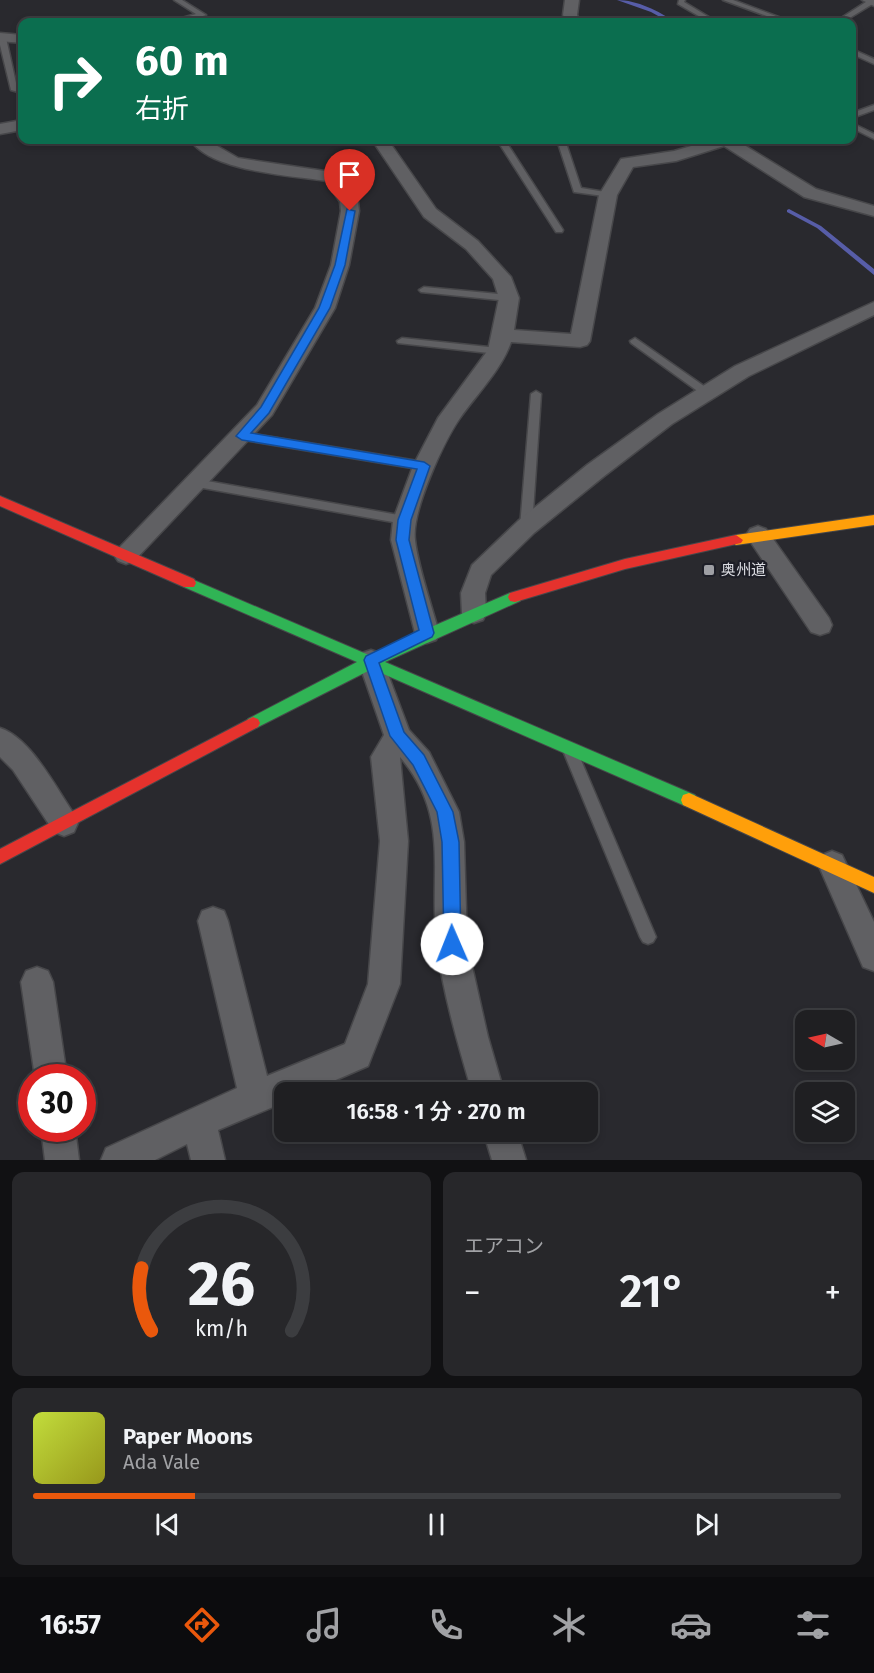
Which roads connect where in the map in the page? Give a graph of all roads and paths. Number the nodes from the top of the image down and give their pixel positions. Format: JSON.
{"nodes":[{"id":1,"x":177,"y":0,"type":"edge"},
{"id":2,"x":572,"y":0,"type":"edge"},
{"id":3,"x":682,"y":0,"type":"edge"},
{"id":4,"x":726,"y":0,"type":"edge"},
{"id":5,"x":872,"y":1,"type":"edge"},
{"id":6,"x":192,"y":18,"type":"edge"},
{"id":7,"x":572,"y":18,"type":"edge"},
{"id":8,"x":706,"y":18,"type":"edge"},
{"id":9,"x":777,"y":18,"type":"edge"},
{"id":10,"x":845,"y":18,"type":"edge"},
{"id":11,"x":1,"y":38,"type":"edge"},
{"id":12,"x":18,"y":39,"type":"edge"},
{"id":13,"x":856,"y":53,"type":"edge"},
{"id":14,"x":874,"y":62,"type":"edge"},
{"id":15,"x":15,"y":90,"type":"dead end"},
{"id":16,"x":874,"y":107,"type":"edge"},
{"id":17,"x":856,"y":108,"type":"edge"},
{"id":18,"x":862,"y":111,"type":"junction"},
{"id":19,"x":856,"y":114,"type":"edge"},
{"id":20,"x":18,"y":126,"type":"edge"},
{"id":21,"x":856,"y":127,"type":"edge"},
{"id":22,"x":0,"y":129,"type":"edge"},
{"id":23,"x":874,"y":136,"type":"edge"},
{"id":24,"x":202,"y":144,"type":"edge"},
{"id":25,"x":383,"y":144,"type":"edge"},
{"id":26,"x":504,"y":144,"type":"edge"},
{"id":27,"x":562,"y":144,"type":"edge"},
{"id":28,"x":714,"y":144,"type":"edge"},
{"id":29,"x":733,"y":144,"type":"edge"},
{"id":30,"x":608,"y":195,"type":"junction"},
{"id":31,"x":874,"y":211,"type":"edge"},
{"id":32,"x":559,"y":230,"type":"dead end"},
{"id":33,"x":424,"y":290,"type":"dead end"},
{"id":34,"x":509,"y":298,"type":"junction"},
{"id":35,"x":874,"y":308,"type":"edge"},
{"id":36,"x":402,"y":341,"type":"dead end"},
{"id":37,"x":635,"y":341,"type":"dead end"},
{"id":38,"x":500,"y":343,"type":"junction"},
{"id":39,"x":707,"y":393,"type":"junction"},
{"id":40,"x":536,"y":394,"type":"dead end"},
{"id":41,"x":242,"y":436,"type":"junction"},
{"id":42,"x":424,"y":466,"type":"junction"},
{"id":43,"x":196,"y":483,"type":"junction"},
{"id":44,"x":0,"y":501,"type":"edge"},
{"id":45,"x":404,"y":520,"type":"junction"},
{"id":46,"x":873,"y":522,"type":"edge"},
{"id":47,"x":526,"y":527,"type":"junction"},
{"id":48,"x":758,"y":535,"type":"junction"},
{"id":49,"x":126,"y":555,"type":"junction"},
{"id":50,"x":474,"y":613,"type":"junction"},
{"id":51,"x":820,"y":625,"type":"dead end"},
{"id":52,"x":427,"y":633,"type":"junction"},
{"id":53,"x":371,"y":660,"type":"junction"},
{"id":54,"x":398,"y":736,"type":"junction"},
{"id":55,"x":0,"y":739,"type":"edge"},
{"id":56,"x":568,"y":747,"type":"junction"},
{"id":57,"x":64,"y":823,"type":"junction"},
{"id":58,"x":0,"y":857,"type":"edge"},
{"id":59,"x":832,"y":864,"type":"junction"},
{"id":60,"x":874,"y":885,"type":"edge"},
{"id":61,"x":213,"y":921,"type":"dead end"},
{"id":62,"x":648,"y":937,"type":"dead end"},
{"id":63,"x":874,"y":956,"type":"edge"},
{"id":64,"x":37,"y":982,"type":"dead end"},
{"id":65,"x":49,"y":1064,"type":"edge"},
{"id":66,"x":485,"y":1082,"type":"edge"},
{"id":67,"x":256,"y":1097,"type":"junction"},
{"id":68,"x":199,"y":1121,"type":"junction"},
{"id":69,"x":60,"y":1142,"type":"edge"},
{"id":70,"x":503,"y":1142,"type":"edge"},
{"id":71,"x":62,"y":1160,"type":"edge"},
{"id":72,"x":118,"y":1160,"type":"edge"},
{"id":73,"x":208,"y":1160,"type":"edge"},
{"id":74,"x":509,"y":1160,"type":"edge"}],
"edges":[{"from":1,"to":6,"type":"lane"},
{"from":2,"to":7,"type":"street"},
{"from":3,"to":8,"type":"lane"},
{"from":4,"to":9,"type":"lane"},
{"from":5,"to":10,"type":"lane"},
{"from":11,"to":12,"type":"street"},
{"from":11,"to":15,"type":"lane"},
{"from":13,"to":14,"type":"lane"},
{"from":16,"to":18,"type":"lane"},
{"from":17,"to":18,"type":"lane"},
{"from":18,"to":19,"type":"lane"},
{"from":20,"to":22,"type":"street"},
{"from":21,"to":23,"type":"lane"},
{"from":24,"to":41,"type":"street"},
{"from":25,"to":34,"type":"street"},
{"from":26,"to":32,"type":"lane"},
{"from":27,"to":30,"type":"lane"},
{"from":28,"to":30,"type":"street"},
{"from":29,"to":31,"type":"street"},
{"from":30,"to":38,"type":"street"},
{"from":33,"to":34,"type":"lane"},
{"from":34,"to":38,"type":"street"},
{"from":35,"to":39,"type":"street"},
{"from":36,"to":38,"type":"lane"},
{"from":37,"to":39,"type":"lane"},
{"from":38,"to":42,"type":"street"},
{"from":39,"to":47,"type":"street"},
{"from":40,"to":47,"type":"lane"},
{"from":41,"to":42,"type":"lane"},
{"from":41,"to":43,"type":"street"},
{"from":42,"to":45,"type":"street"},
{"from":43,"to":45,"type":"lane"},
{"from":43,"to":49,"type":"street"},
{"from":44,"to":49,"type":"street"},
{"from":45,"to":52,"type":"street"},
{"from":46,"to":48,"type":"street"},
{"from":47,"to":50,"type":"street"},
{"from":48,"to":50,"type":"street"},
{"from":48,"to":51,"type":"street"},
{"from":49,"to":53,"type":"street"},
{"from":50,"to":52,"type":"street"},
{"from":52,"to":53,"type":"street"},
{"from":53,"to":54,"type":"street"},
{"from":53,"to":56,"type":"street"},
{"from":53,"to":57,"type":"street"},
{"from":54,"to":66,"type":"street"},
{"from":54,"to":67,"type":"street"},
{"from":55,"to":57,"type":"street"},
{"from":56,"to":59,"type":"street"},
{"from":56,"to":62,"type":"lane"},
{"from":57,"to":58,"type":"street"},
{"from":59,"to":60,"type":"street"},
{"from":59,"to":63,"type":"street"},
{"from":61,"to":67,"type":"street"},
{"from":64,"to":65,"type":"street"},
{"from":67,"to":68,"type":"street"},
{"from":68,"to":72,"type":"street"},
{"from":68,"to":73,"type":"street"},
{"from":69,"to":71,"type":"street"},
{"from":70,"to":74,"type":"street"}]}
